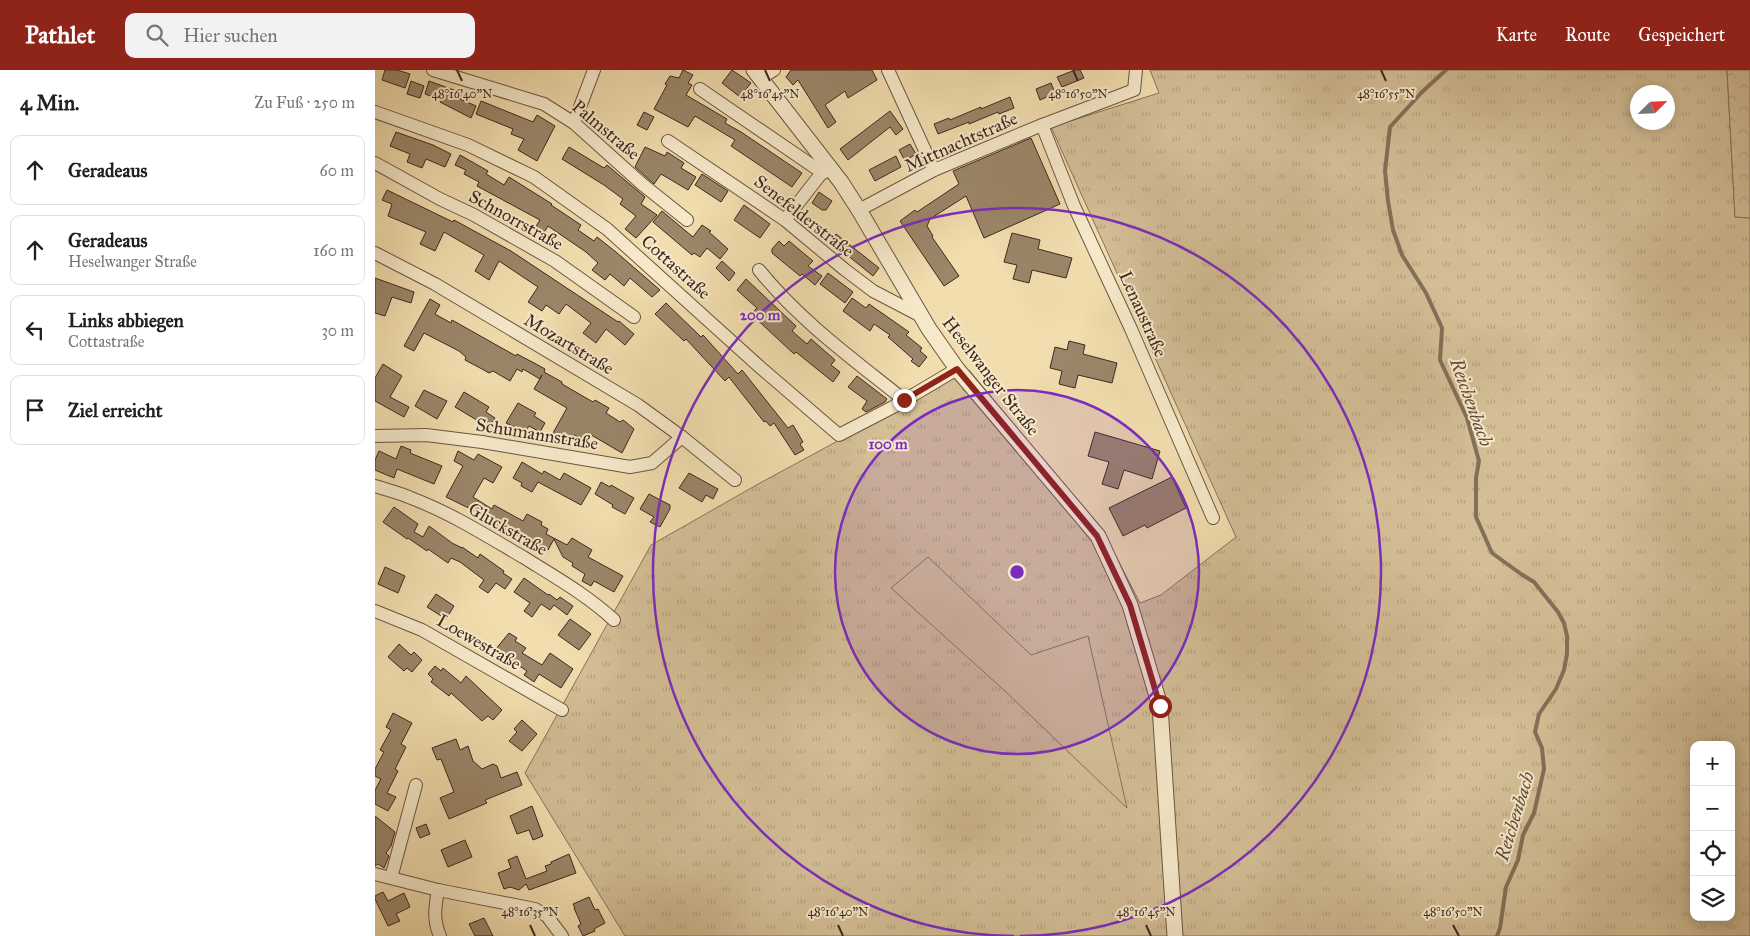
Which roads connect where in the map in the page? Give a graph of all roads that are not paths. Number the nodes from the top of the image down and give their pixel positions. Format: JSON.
{"nodes":[{"id":1,"x":433,"y":70,"type":"edge"},
{"id":2,"x":595,"y":70,"type":"edge"},
{"id":3,"x":774,"y":70,"type":"edge"},
{"id":4,"x":888,"y":70,"type":"edge"},
{"id":5,"x":1136,"y":70,"type":"edge"},
{"id":6,"x":757,"y":74,"type":"edge"},
{"id":7,"x":700,"y":89,"type":"dead end"},
{"id":8,"x":375,"y":112,"type":"edge"},
{"id":9,"x":574,"y":123,"type":"junction"},
{"id":10,"x":1042,"y":125,"type":"junction"},
{"id":11,"x":668,"y":141,"type":"dead end"},
{"id":12,"x":375,"y":162,"type":"edge"},
{"id":13,"x":825,"y":169,"type":"junction"},
{"id":14,"x":935,"y":170,"type":"junction"},
{"id":15,"x":859,"y":210,"type":"junction"},
{"id":16,"x":687,"y":220,"type":"dead end"},
{"id":17,"x":785,"y":220,"type":"junction"},
{"id":18,"x":375,"y":253,"type":"edge"},
{"id":19,"x":759,"y":270,"type":"dead end"},
{"id":20,"x":921,"y":316,"type":"junction"},
{"id":21,"x":634,"y":317,"type":"dead end"},
{"id":22,"x":957,"y":369,"type":"junction"},
{"id":23,"x":904,"y":400,"type":"junction"},
{"id":24,"x":375,"y":436,"type":"edge"},
{"id":25,"x":682,"y":437,"type":"junction"},
{"id":26,"x":735,"y":480,"type":"dead end"},
{"id":27,"x":375,"y":486,"type":"edge"},
{"id":28,"x":1213,"y":518,"type":"dead end"},
{"id":29,"x":375,"y":612,"type":"edge"},
{"id":30,"x":614,"y":620,"type":"dead end"},
{"id":31,"x":562,"y":710,"type":"dead end"},
{"id":32,"x":416,"y":785,"type":"dead end"},
{"id":33,"x":375,"y":874,"type":"edge"},
{"id":34,"x":391,"y":878,"type":"junction"},
{"id":35,"x":437,"y":890,"type":"junction"},
{"id":36,"x":440,"y":936,"type":"edge"},
{"id":37,"x":562,"y":936,"type":"edge"},
{"id":38,"x":1175,"y":936,"type":"edge"}],
"edges":[{"from":1,"to":9,"type":"street","name":"Palmstraße"},
{"from":2,"to":9,"type":"street"},
{"from":3,"to":6,"type":"street"},
{"from":4,"to":14,"type":"street"},
{"from":5,"to":10,"type":"street","name":"Mittnachtstraße"},
{"from":6,"to":13,"type":"street","name":"Heselwanger Straße"},
{"from":7,"to":13,"type":"street"},
{"from":8,"to":23,"type":"street","name":"Cottastraße"},
{"from":9,"to":16,"type":"street","name":"Palmstraße"},
{"from":10,"to":14,"type":"street","name":"Mittnachtstraße"},
{"from":10,"to":28,"type":"street","name":"Lenaustraße"},
{"from":11,"to":17,"type":"street","name":"Senefelderstraße"},
{"from":12,"to":21,"type":"street","name":"Schnorrstraße"},
{"from":13,"to":15,"type":"street","name":"Heselwanger Straße"},
{"from":13,"to":17,"type":"street"},
{"from":14,"to":15,"type":"street","name":"Mittnachtstraße"},
{"from":15,"to":20,"type":"street","name":"Heselwanger Straße"},
{"from":17,"to":20,"type":"street","name":"Senefelderstraße"},
{"from":18,"to":25,"type":"street","name":"Mozartstraße"},
{"from":19,"to":23,"type":"street"},
{"from":20,"to":22,"type":"street","name":"Heselwanger Straße"},
{"from":22,"to":23,"type":"street","name":"Cottastraße"},
{"from":22,"to":38,"type":"street","name":"Heselwanger Straße"},
{"from":24,"to":25,"type":"street","name":"Schumannstraße"},
{"from":25,"to":26,"type":"street","name":"Mozartstraße"},
{"from":27,"to":30,"type":"street","name":"Gluckstraße"},
{"from":29,"to":31,"type":"street","name":"Loewestraße"},
{"from":32,"to":34,"type":"street"},
{"from":33,"to":34,"type":"street"},
{"from":34,"to":35,"type":"street"},
{"from":35,"to":36,"type":"street"},
{"from":35,"to":37,"type":"street"}]}
